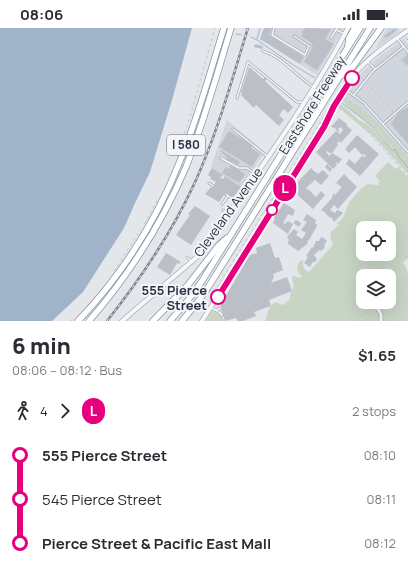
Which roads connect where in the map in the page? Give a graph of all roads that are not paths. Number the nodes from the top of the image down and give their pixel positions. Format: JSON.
{"nodes":[{"id":1,"x":220,"y":28,"type":"edge"},
{"id":2,"x":224,"y":28,"type":"edge"},
{"id":3,"x":231,"y":28,"type":"edge"},
{"id":4,"x":274,"y":28,"type":"edge"},
{"id":5,"x":347,"y":28,"type":"edge"},
{"id":6,"x":355,"y":28,"type":"edge"},
{"id":7,"x":360,"y":28,"type":"edge"},
{"id":8,"x":370,"y":28,"type":"edge"},
{"id":9,"x":381,"y":28,"type":"edge"},
{"id":10,"x":336,"y":29,"type":"edge"},
{"id":11,"x":408,"y":30,"type":"edge"},
{"id":12,"x":345,"y":34,"type":"junction"},
{"id":13,"x":294,"y":36,"type":"dead end"},
{"id":14,"x":331,"y":38,"type":"dead end"},
{"id":15,"x":397,"y":38,"type":"junction"},
{"id":16,"x":403,"y":47,"type":"junction"},
{"id":17,"x":348,"y":48,"type":"junction"},
{"id":18,"x":263,"y":51,"type":"dead end"},
{"id":19,"x":408,"y":52,"type":"edge"},
{"id":20,"x":213,"y":61,"type":"junction"},
{"id":21,"x":367,"y":61,"type":"junction"},
{"id":22,"x":375,"y":69,"type":"junction"},
{"id":23,"x":342,"y":75,"type":"junction"},
{"id":24,"x":315,"y":86,"type":"junction"},
{"id":25,"x":344,"y":89,"type":"junction"},
{"id":26,"x":354,"y":95,"type":"junction"},
{"id":27,"x":237,"y":98,"type":"dead end"},
{"id":28,"x":304,"y":102,"type":"junction"},
{"id":29,"x":408,"y":102,"type":"edge"},
{"id":30,"x":383,"y":124,"type":"junction"},
{"id":31,"x":233,"y":128,"type":"dead end"},
{"id":32,"x":408,"y":152,"type":"edge"},
{"id":33,"x":268,"y":157,"type":"junction"},
{"id":34,"x":221,"y":158,"type":"dead end"},
{"id":35,"x":256,"y":174,"type":"junction"},
{"id":36,"x":209,"y":183,"type":"dead end"},
{"id":37,"x":213,"y":186,"type":"dead end"},
{"id":38,"x":237,"y":202,"type":"junction"},
{"id":39,"x":222,"y":204,"type":"dead end"},
{"id":40,"x":223,"y":210,"type":"dead end"},
{"id":41,"x":228,"y":214,"type":"junction"},
{"id":42,"x":233,"y":232,"type":"junction"},
{"id":43,"x":187,"y":257,"type":"dead end"},
{"id":44,"x":192,"y":262,"type":"junction"},
{"id":45,"x":220,"y":293,"type":"junction"},
{"id":46,"x":225,"y":296,"type":"dead end"},
{"id":47,"x":211,"y":306,"type":"junction"},
{"id":48,"x":221,"y":308,"type":"dead end"},
{"id":49,"x":378,"y":309,"type":"edge"},
{"id":50,"x":216,"y":310,"type":"junction"},
{"id":51,"x":221,"y":316,"type":"dead end"},
{"id":52,"x":77,"y":319,"type":"edge"},
{"id":53,"x":90,"y":321,"type":"edge"},
{"id":54,"x":122,"y":321,"type":"edge"},
{"id":55,"x":152,"y":321,"type":"edge"},
{"id":56,"x":170,"y":321,"type":"edge"},
{"id":57,"x":182,"y":321,"type":"edge"},
{"id":58,"x":202,"y":321,"type":"edge"},
{"id":59,"x":381,"y":321,"type":"edge"}],
"edges":[{"from":1,"to":20,"type":"highway"},
{"from":2,"to":20,"type":"highway","number":"I 580"},
{"from":3,"to":53,"type":"highway","number":"I 580"},
{"from":4,"to":13,"type":"lane"},
{"from":5,"to":12,"type":"street","name":"Cleveland Avenue"},
{"from":6,"to":17,"type":"highway"},
{"from":7,"to":17,"type":"highway","name":"Eastshore Freeway"},
{"from":8,"to":23,"type":"highway","name":"Eastshore Freeway"},
{"from":9,"to":23,"type":"highway"},
{"from":10,"to":12,"type":"lane"},
{"from":10,"to":14,"type":"lane"},
{"from":11,"to":15,"type":"street"},
{"from":12,"to":24,"type":"street","name":"Cleveland Avenue"},
{"from":15,"to":16,"type":"lane"},
{"from":15,"to":21,"type":"street"},
{"from":16,"to":19,"type":"lane"},
{"from":16,"to":22,"type":"lane"},
{"from":17,"to":42,"type":"highway","name":"Eastshore Freeway"},
{"from":18,"to":24,"type":"lane"},
{"from":20,"to":52,"type":"highway","number":"I 580"},
{"from":21,"to":22,"type":"lane"},
{"from":21,"to":25,"type":"street"},
{"from":22,"to":26,"type":"lane"},
{"from":23,"to":57,"type":"highway","name":"Eastshore Freeway"},
{"from":24,"to":28,"type":"street","name":"Cleveland Avenue"},
{"from":25,"to":26,"type":"lane"},
{"from":25,"to":45,"type":"street"},
{"from":26,"to":30,"type":"lane"},
{"from":27,"to":28,"type":"lane"},
{"from":28,"to":33,"type":"street","name":"Cleveland Avenue"},
{"from":29,"to":30,"type":"lane"},
{"from":30,"to":32,"type":"lane"},
{"from":31,"to":33,"type":"lane"},
{"from":33,"to":35,"type":"street","name":"Cleveland Avenue"},
{"from":34,"to":35,"type":"lane"},
{"from":35,"to":38,"type":"street","name":"Cleveland Avenue"},
{"from":36,"to":37,"type":"lane"},
{"from":38,"to":39,"type":"lane"},
{"from":38,"to":41,"type":"street","name":"Cleveland Avenue"},
{"from":40,"to":41,"type":"lane"},
{"from":41,"to":44,"type":"street","name":"Cleveland Avenue"},
{"from":42,"to":55,"type":"highway"},
{"from":42,"to":56,"type":"highway","name":"Eastshore Freeway"},
{"from":43,"to":44,"type":"lane"},
{"from":44,"to":54,"type":"street","name":"Cleveland Avenue"},
{"from":45,"to":46,"type":"lane"},
{"from":45,"to":47,"type":"street"},
{"from":47,"to":50,"type":"lane"},
{"from":47,"to":58,"type":"street"},
{"from":48,"to":50,"type":"lane"},
{"from":49,"to":59,"type":"street"},
{"from":50,"to":51,"type":"lane"}]}
